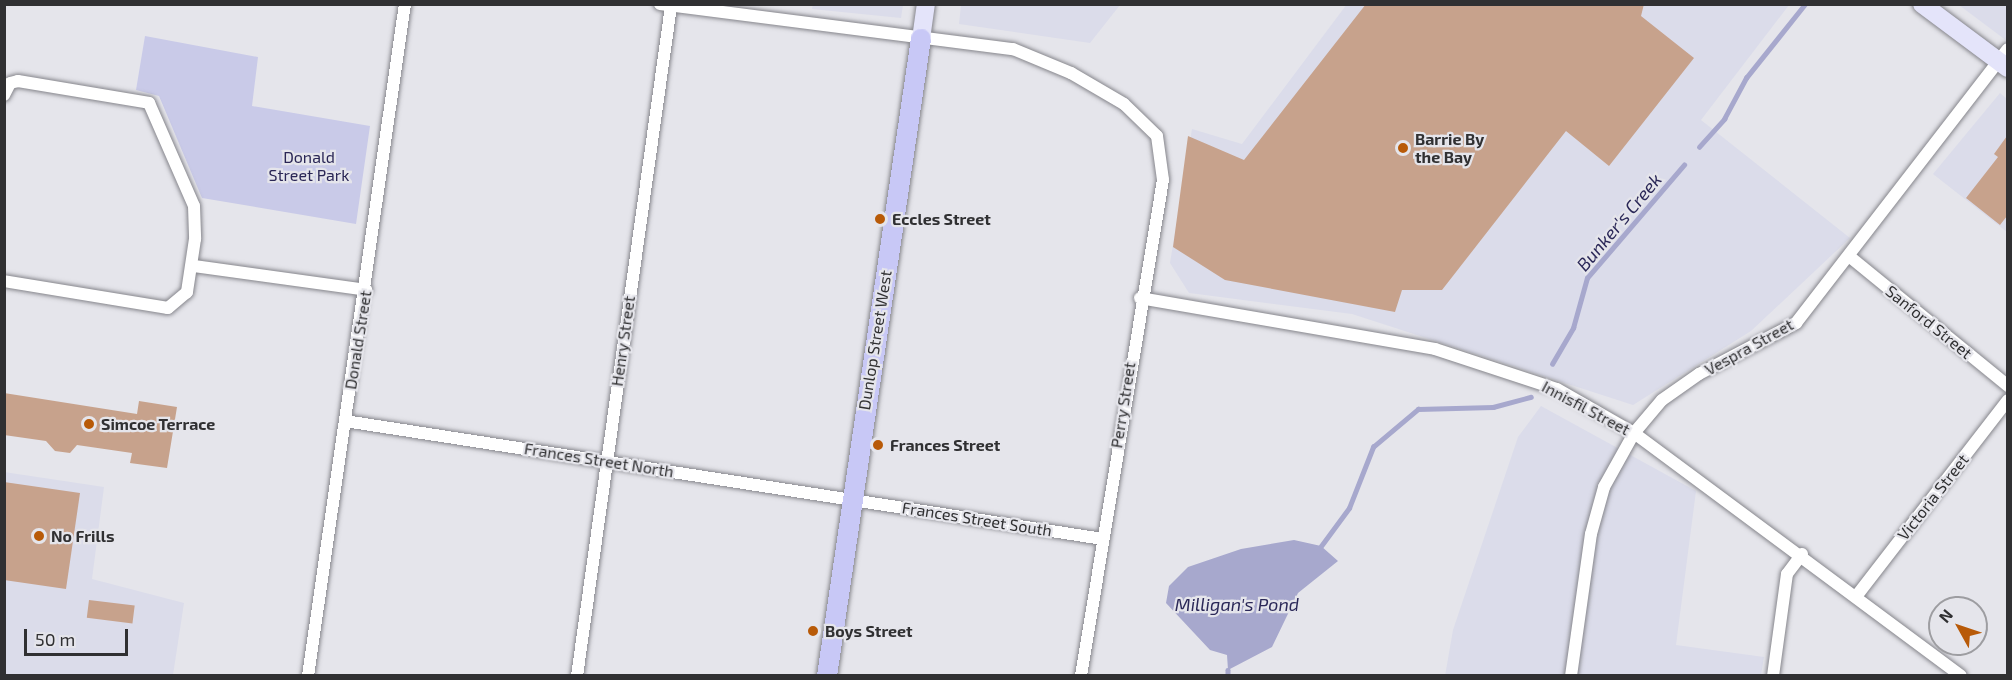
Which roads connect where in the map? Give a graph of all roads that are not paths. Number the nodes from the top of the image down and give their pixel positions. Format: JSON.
{"nodes":[{"id":1,"x":405,"y":4,"type":"edge"},
{"id":2,"x":926,"y":4,"type":"edge"},
{"id":3,"x":1922,"y":4,"type":"edge"},
{"id":4,"x":665,"y":5,"type":"edge"},
{"id":5,"x":921,"y":39,"type":"junction"},
{"id":6,"x":2004,"y":59,"type":"edge"},
{"id":7,"x":4,"y":95,"type":"edge"},
{"id":8,"x":1850,"y":257,"type":"junction"},
{"id":9,"x":194,"y":266,"type":"junction"},
{"id":10,"x":4,"y":281,"type":"edge"},
{"id":11,"x":366,"y":290,"type":"junction"},
{"id":12,"x":1140,"y":298,"type":"junction"},
{"id":13,"x":2007,"y":386,"type":"edge"},
{"id":14,"x":2007,"y":400,"type":"edge"},
{"id":15,"x":345,"y":421,"type":"junction"},
{"id":16,"x":1634,"y":433,"type":"junction"},
{"id":17,"x":607,"y":460,"type":"junction"},
{"id":18,"x":852,"y":499,"type":"junction"},
{"id":19,"x":1103,"y":539,"type":"junction"},
{"id":20,"x":1802,"y":554,"type":"junction"},
{"id":21,"x":1858,"y":594,"type":"junction"},
{"id":22,"x":308,"y":675,"type":"edge"},
{"id":23,"x":577,"y":675,"type":"edge"},
{"id":24,"x":828,"y":675,"type":"edge"},
{"id":25,"x":1081,"y":675,"type":"edge"},
{"id":26,"x":1571,"y":675,"type":"edge"},
{"id":27,"x":1773,"y":675,"type":"edge"},
{"id":28,"x":1962,"y":675,"type":"edge"}],
"edges":[{"from":1,"to":11,"type":"street","name":"Donald Street"},
{"from":2,"to":5,"type":"main road","name":"Dunlop Street West"},
{"from":3,"to":6,"type":"main road"},
{"from":4,"to":5,"type":"street"},
{"from":4,"to":17,"type":"street","name":"Henry Street"},
{"from":5,"to":12,"type":"street","name":"Perry Street"},
{"from":5,"to":18,"type":"main road","name":"Dunlop Street West"},
{"from":6,"to":8,"type":"street","name":"Vespra Street"},
{"from":7,"to":9,"type":"street"},
{"from":8,"to":13,"type":"street","name":"Sanford Street"},
{"from":8,"to":16,"type":"street","name":"Vespra Street"},
{"from":9,"to":10,"type":"street"},
{"from":9,"to":11,"type":"street"},
{"from":11,"to":15,"type":"street","name":"Donald Street"},
{"from":12,"to":16,"type":"street","name":"Innisfil Street"},
{"from":12,"to":19,"type":"street","name":"Perry Street"},
{"from":14,"to":21,"type":"street","name":"Victoria Street"},
{"from":15,"to":17,"type":"street","name":"Frances Street North"},
{"from":15,"to":22,"type":"street","name":"Donald Street"},
{"from":16,"to":20,"type":"street","name":"Innisfil Street"},
{"from":16,"to":26,"type":"street","name":"Vespra Street"},
{"from":17,"to":18,"type":"street","name":"Frances Street North"},
{"from":17,"to":23,"type":"street","name":"Henry Street"},
{"from":18,"to":19,"type":"street","name":"Frances Street South"},
{"from":18,"to":24,"type":"main road","name":"Dunlop Street West"},
{"from":19,"to":25,"type":"street","name":"Perry Street"},
{"from":20,"to":21,"type":"street","name":"Innisfil Street"},
{"from":20,"to":27,"type":"street"},
{"from":21,"to":28,"type":"street","name":"Innisfil Street"}]}
